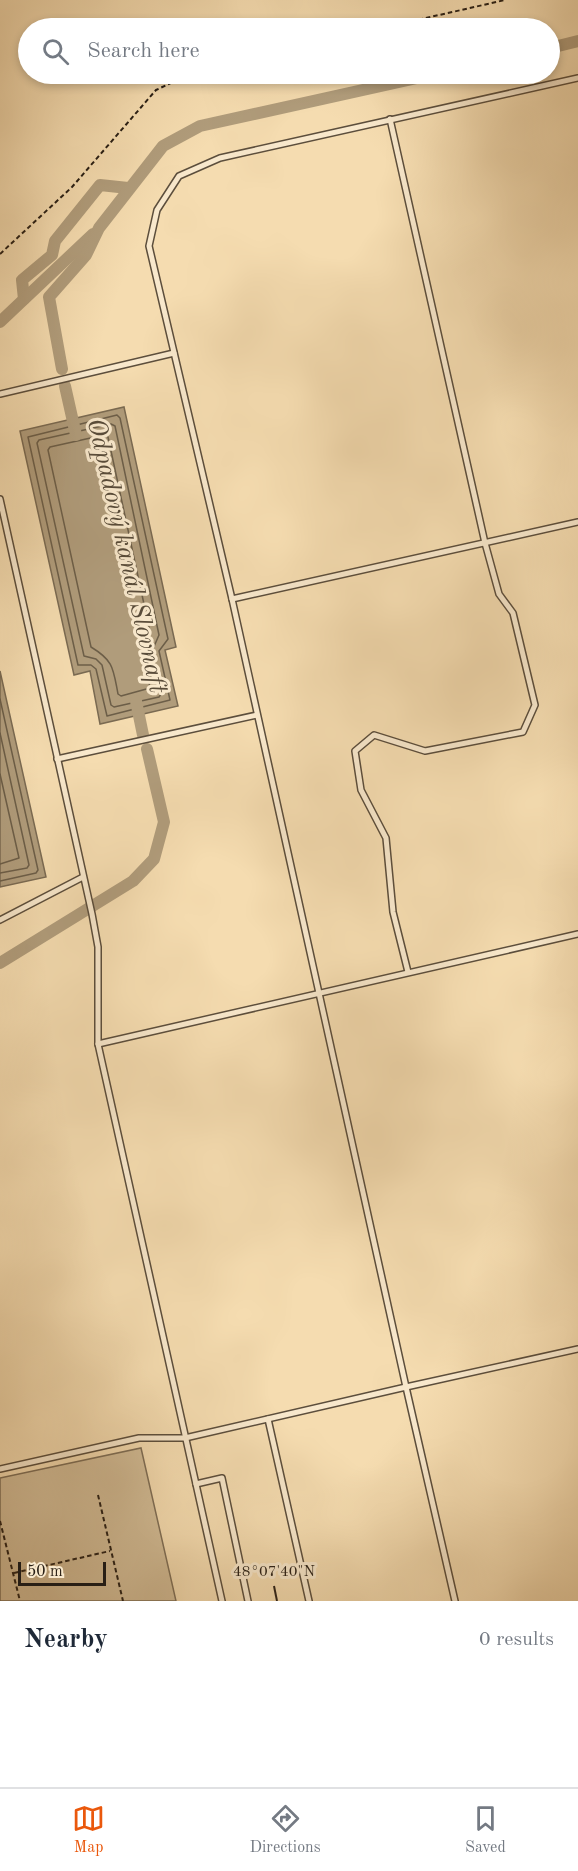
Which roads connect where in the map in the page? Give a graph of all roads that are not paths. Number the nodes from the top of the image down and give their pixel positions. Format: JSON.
{"nodes":[{"id":1,"x":578,"y":78,"type":"edge"},
{"id":2,"x":560,"y":82,"type":"edge"},
{"id":3,"x":550,"y":84,"type":"edge"},
{"id":4,"x":390,"y":119,"type":"junction"},
{"id":5,"x":174,"y":353,"type":"junction"},
{"id":6,"x":0,"y":394,"type":"edge"},
{"id":7,"x":0,"y":499,"type":"edge"},
{"id":8,"x":578,"y":522,"type":"edge"},
{"id":9,"x":486,"y":543,"type":"junction"},
{"id":10,"x":232,"y":599,"type":"junction"},
{"id":11,"x":257,"y":715,"type":"junction"},
{"id":12,"x":57,"y":759,"type":"junction"},
{"id":13,"x":83,"y":877,"type":"junction"},
{"id":14,"x":0,"y":920,"type":"edge"},
{"id":15,"x":578,"y":934,"type":"edge"},
{"id":16,"x":408,"y":972,"type":"junction"},
{"id":17,"x":319,"y":992,"type":"junction"},
{"id":18,"x":98,"y":1044,"type":"junction"},
{"id":19,"x":578,"y":1348,"type":"edge"},
{"id":20,"x":406,"y":1387,"type":"junction"},
{"id":21,"x":268,"y":1419,"type":"junction"},
{"id":22,"x":185,"y":1438,"type":"junction"},
{"id":23,"x":0,"y":1469,"type":"edge"},
{"id":24,"x":196,"y":1484,"type":"junction"},
{"id":25,"x":222,"y":1601,"type":"edge"},
{"id":26,"x":248,"y":1601,"type":"edge"},
{"id":27,"x":309,"y":1601,"type":"edge"},
{"id":28,"x":455,"y":1601,"type":"edge"}],
"edges":[{"from":1,"to":2,"type":"lane"},
{"from":3,"to":4,"type":"lane"},
{"from":4,"to":5,"type":"lane"},
{"from":4,"to":9,"type":"lane"},
{"from":5,"to":6,"type":"lane"},
{"from":5,"to":10,"type":"lane"},
{"from":7,"to":12,"type":"lane"},
{"from":8,"to":9,"type":"lane"},
{"from":9,"to":10,"type":"lane"},
{"from":9,"to":16,"type":"lane"},
{"from":10,"to":11,"type":"lane"},
{"from":11,"to":12,"type":"lane"},
{"from":11,"to":17,"type":"lane"},
{"from":12,"to":13,"type":"lane"},
{"from":13,"to":14,"type":"lane"},
{"from":13,"to":18,"type":"lane"},
{"from":15,"to":16,"type":"lane"},
{"from":16,"to":17,"type":"lane"},
{"from":17,"to":18,"type":"lane"},
{"from":17,"to":20,"type":"lane"},
{"from":18,"to":22,"type":"lane"},
{"from":19,"to":20,"type":"lane"},
{"from":20,"to":21,"type":"lane"},
{"from":20,"to":28,"type":"lane"},
{"from":21,"to":22,"type":"lane"},
{"from":21,"to":27,"type":"lane"},
{"from":22,"to":23,"type":"lane"},
{"from":22,"to":24,"type":"lane"},
{"from":24,"to":25,"type":"lane"},
{"from":24,"to":26,"type":"lane"}]}
